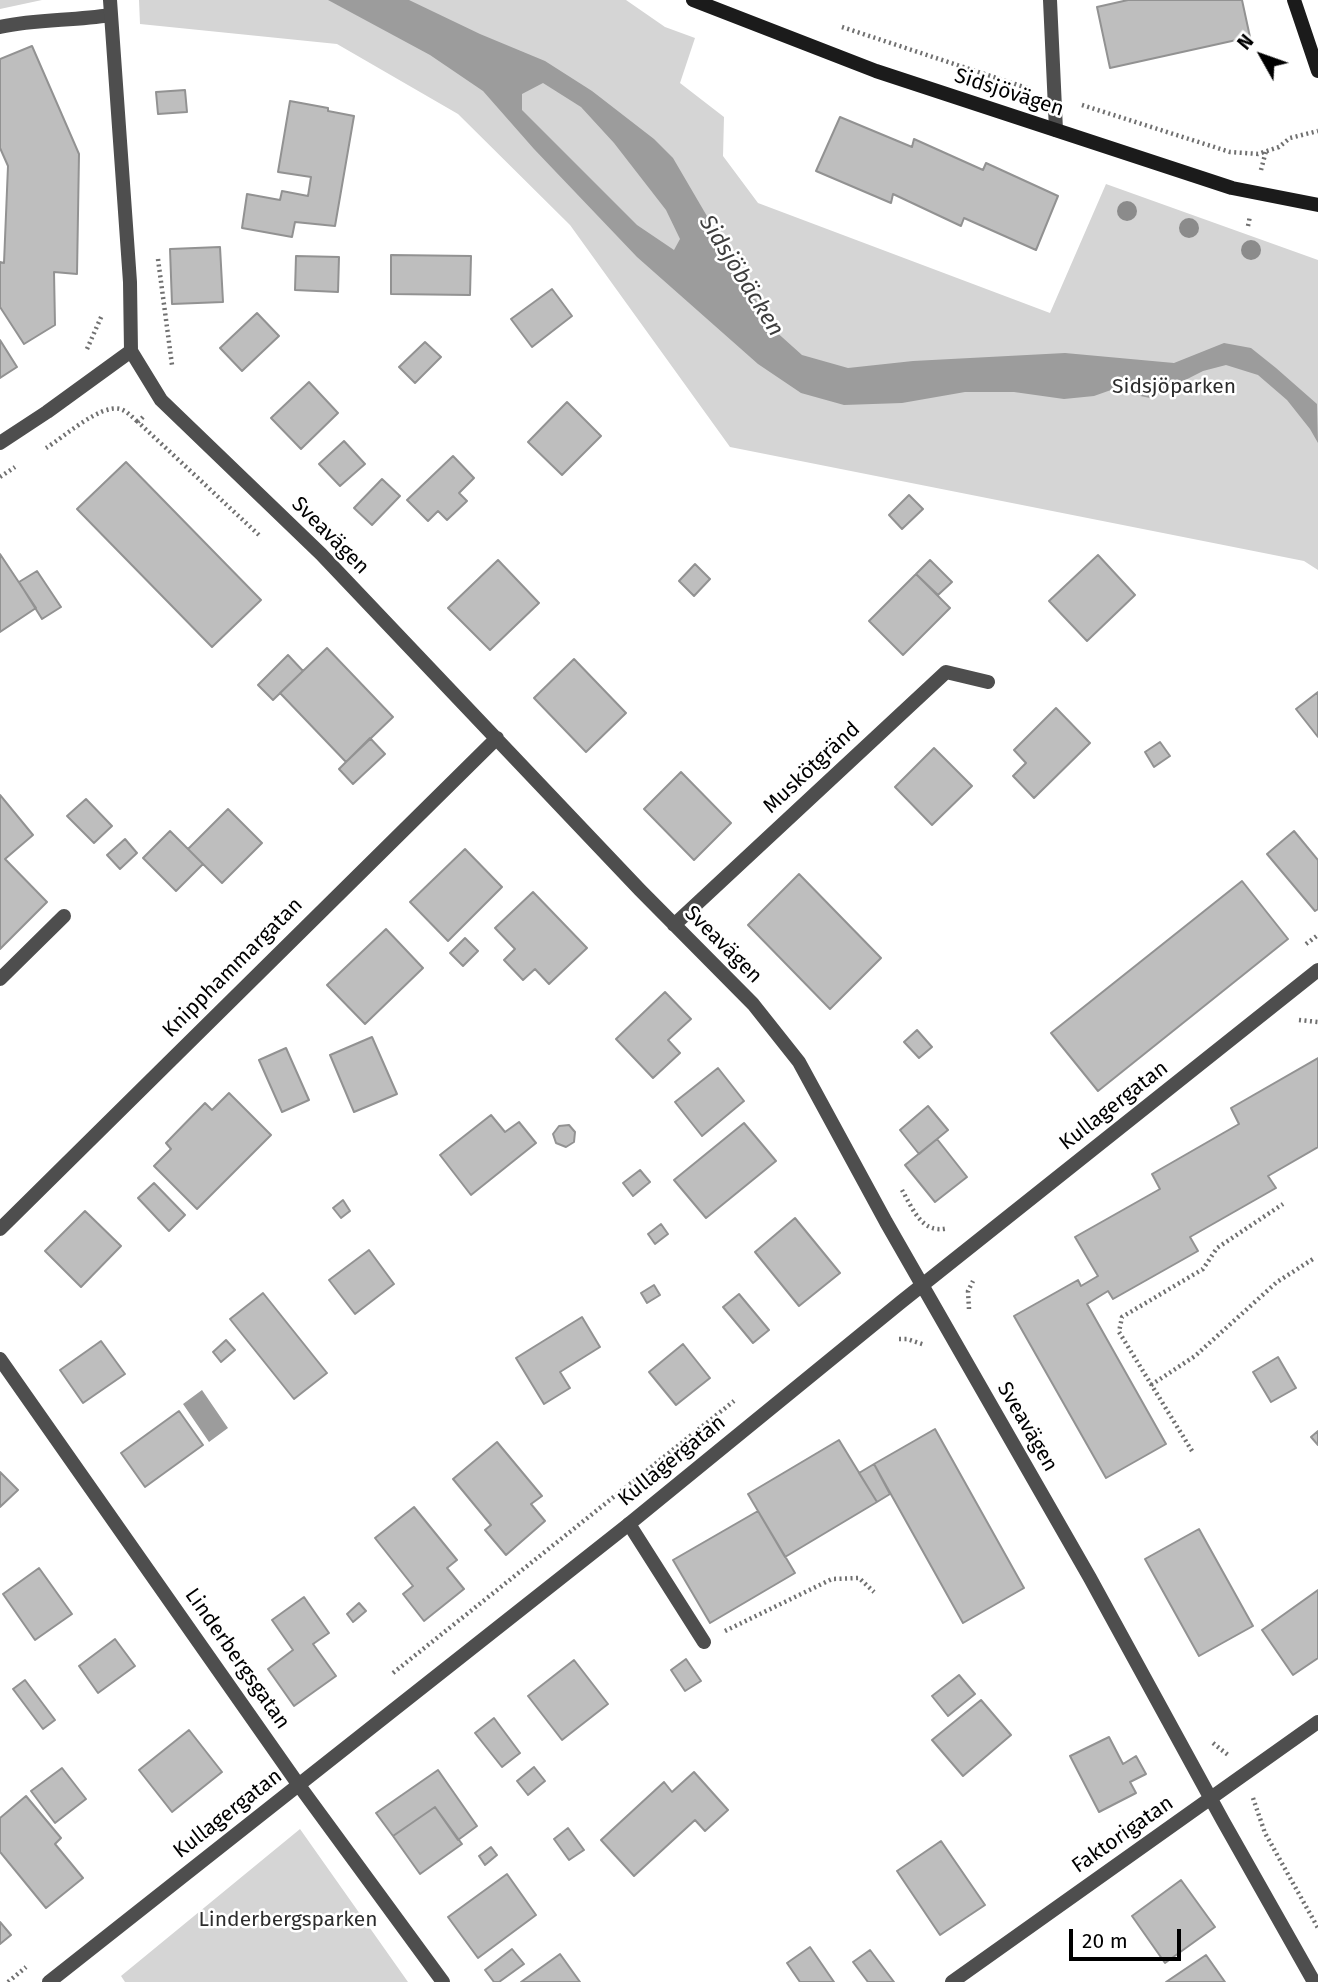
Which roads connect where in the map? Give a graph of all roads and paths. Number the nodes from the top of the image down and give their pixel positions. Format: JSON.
{"nodes":[{"id":1,"x":110,"y":0,"type":"edge"},
{"id":2,"x":693,"y":0,"type":"edge"},
{"id":3,"x":1049,"y":0,"type":"edge"},
{"id":4,"x":1294,"y":0,"type":"edge"},
{"id":5,"x":110,"y":15,"type":"junction"},
{"id":6,"x":0,"y":27,"type":"edge"},
{"id":7,"x":1318,"y":71,"type":"edge"},
{"id":8,"x":1056,"y":130,"type":"junction"},
{"id":9,"x":1318,"y":131,"type":"edge"},
{"id":10,"x":1290,"y":138,"type":"dead end"},
{"id":11,"x":1318,"y":205,"type":"edge"},
{"id":12,"x":157,"y":254,"type":"dead end"},
{"id":13,"x":105,"y":305,"type":"dead end"},
{"id":14,"x":131,"y":351,"type":"junction"},
{"id":15,"x":85,"y":352,"type":"dead end"},
{"id":16,"x":172,"y":369,"type":"dead end"},
{"id":17,"x":161,"y":400,"type":"junction"},
{"id":18,"x":138,"y":422,"type":"junction"},
{"id":19,"x":0,"y":443,"type":"edge"},
{"id":20,"x":41,"y":451,"type":"dead end"},
{"id":21,"x":21,"y":464,"type":"dead end"},
{"id":22,"x":0,"y":477,"type":"edge"},
{"id":23,"x":260,"y":536,"type":"dead end"},
{"id":24,"x":988,"y":682,"type":"dead end"},
{"id":25,"x":497,"y":738,"type":"junction"},
{"id":26,"x":64,"y":916,"type":"dead end"},
{"id":27,"x":674,"y":926,"type":"junction"},
{"id":28,"x":1318,"y":935,"type":"edge"},
{"id":29,"x":1297,"y":951,"type":"dead end"},
{"id":30,"x":1316,"y":975,"type":"edge"},
{"id":31,"x":0,"y":979,"type":"edge"},
{"id":32,"x":1292,"y":1023,"type":"dead end"},
{"id":33,"x":1318,"y":1023,"type":"edge"},
{"id":34,"x":897,"y":1181,"type":"dead end"},
{"id":35,"x":1283,"y":1204,"type":"dead end"},
{"id":36,"x":955,"y":1223,"type":"dead end"},
{"id":37,"x":0,"y":1229,"type":"edge"},
{"id":38,"x":1313,"y":1259,"type":"dead end"},
{"id":39,"x":978,"y":1274,"type":"dead end"},
{"id":40,"x":923,"y":1285,"type":"junction"},
{"id":41,"x":901,"y":1302,"type":"junction"},
{"id":42,"x":971,"y":1318,"type":"dead end"},
{"id":43,"x":932,"y":1357,"type":"dead end"},
{"id":44,"x":0,"y":1359,"type":"edge"},
{"id":45,"x":1151,"y":1385,"type":"junction"},
{"id":46,"x":735,"y":1400,"type":"dead end"},
{"id":47,"x":1192,"y":1451,"type":"dead end"},
{"id":48,"x":629,"y":1524,"type":"junction"},
{"id":49,"x":874,"y":1592,"type":"dead end"},
{"id":50,"x":704,"y":1642,"type":"joint"},
{"id":51,"x":390,"y":1675,"type":"dead end"},
{"id":52,"x":1318,"y":1722,"type":"edge"},
{"id":53,"x":1211,"y":1741,"type":"dead end"},
{"id":54,"x":1242,"y":1775,"type":"junction"},
{"id":55,"x":298,"y":1784,"type":"junction"},
{"id":56,"x":1211,"y":1798,"type":"junction"},
{"id":57,"x":1318,"y":1928,"type":"edge"},
{"id":58,"x":29,"y":1965,"type":"dead end"},
{"id":59,"x":8,"y":1982,"type":"edge"},
{"id":60,"x":50,"y":1982,"type":"edge"},
{"id":61,"x":443,"y":1982,"type":"edge"},
{"id":62,"x":952,"y":1982,"type":"edge"},
{"id":63,"x":1314,"y":1982,"type":"edge"}],
"edges":[{"from":1,"to":5,"type":"street"},
{"from":2,"to":8,"type":"street","name":"Sidsjövägen"},
{"from":3,"to":8,"type":"street"},
{"from":4,"to":7,"type":"street"},
{"from":5,"to":6,"type":"street"},
{"from":5,"to":14,"type":"street"},
{"from":8,"to":11,"type":"street","name":"Sidsjövägen"},
{"from":9,"to":10,"type":"path"},
{"from":12,"to":16,"type":"path"},
{"from":13,"to":15,"type":"path"},
{"from":14,"to":17,"type":"street","name":"Sveavägen"},
{"from":14,"to":19,"type":"street"},
{"from":17,"to":18,"type":"path"},
{"from":17,"to":25,"type":"street","name":"Sveavägen"},
{"from":18,"to":20,"type":"path"},
{"from":18,"to":23,"type":"path"},
{"from":21,"to":22,"type":"path"},
{"from":24,"to":27,"type":"street","name":"Muskötgränd"},
{"from":25,"to":27,"type":"street","name":"Sveavägen"},
{"from":25,"to":37,"type":"street","name":"Knipphammargatan"},
{"from":26,"to":31,"type":"street"},
{"from":27,"to":40,"type":"street","name":"Sveavägen"},
{"from":28,"to":29,"type":"path"},
{"from":30,"to":40,"type":"street","name":"Kullagergatan"},
{"from":32,"to":33,"type":"path"},
{"from":34,"to":36,"type":"path"},
{"from":35,"to":45,"type":"path"},
{"from":38,"to":45,"type":"path"},
{"from":39,"to":42,"type":"path"},
{"from":40,"to":41,"type":"street","name":"Kullagergatan"},
{"from":40,"to":56,"type":"street","name":"Sveavägen"},
{"from":41,"to":43,"type":"path"},
{"from":41,"to":48,"type":"street","name":"Kullagergatan"},
{"from":44,"to":55,"type":"street","name":"Linderbergsgatan"},
{"from":45,"to":47,"type":"path"},
{"from":46,"to":51,"type":"path"},
{"from":48,"to":50,"type":"street"},
{"from":48,"to":55,"type":"street","name":"Kullagergatan"},
{"from":49,"to":50,"type":"path"},
{"from":52,"to":54,"type":"street","name":"Faktorigatan"},
{"from":53,"to":54,"type":"path"},
{"from":54,"to":56,"type":"street","name":"Faktorigatan"},
{"from":54,"to":57,"type":"path"},
{"from":55,"to":60,"type":"street","name":"Kullagergatan"},
{"from":55,"to":61,"type":"street","name":"Linderbergsgatan"},
{"from":56,"to":62,"type":"street","name":"Faktorigatan"},
{"from":56,"to":63,"type":"street","name":"Sveavägen"},
{"from":58,"to":59,"type":"path"}]}
